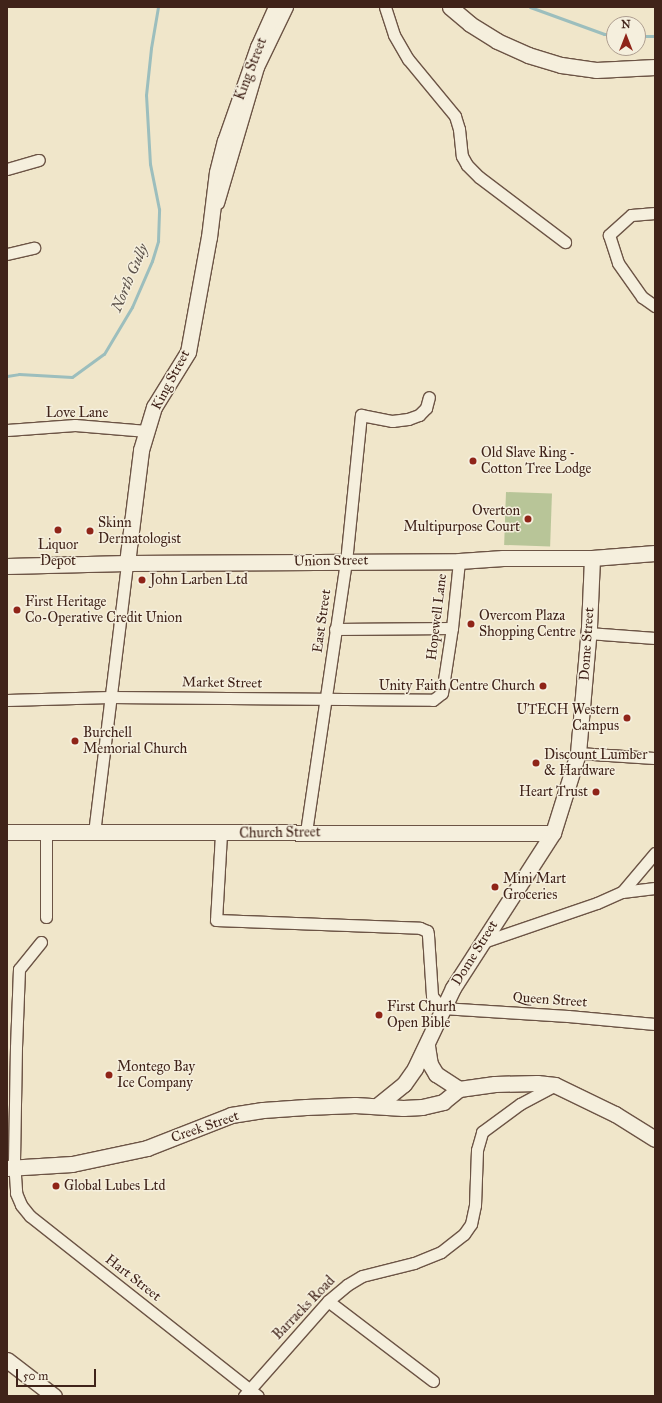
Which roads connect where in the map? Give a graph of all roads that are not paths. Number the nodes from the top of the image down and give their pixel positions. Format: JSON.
{"nodes":[{"id":1,"x":276,"y":7,"type":"edge"},
{"id":2,"x":287,"y":7,"type":"edge"},
{"id":3,"x":385,"y":7,"type":"edge"},
{"id":4,"x":450,"y":7,"type":"edge"},
{"id":5,"x":655,"y":68,"type":"edge"},
{"id":6,"x":39,"y":160,"type":"dead end"},
{"id":7,"x":7,"y":169,"type":"edge"},
{"id":8,"x":655,"y":213,"type":"edge"},
{"id":9,"x":209,"y":237,"type":"junction"},
{"id":10,"x":565,"y":242,"type":"dead end"},
{"id":11,"x":34,"y":248,"type":"dead end"},
{"id":12,"x":7,"y":254,"type":"edge"},
{"id":13,"x":655,"y":306,"type":"edge"},
{"id":14,"x":429,"y":397,"type":"dead end"},
{"id":15,"x":7,"y":430,"type":"edge"},
{"id":16,"x":147,"y":430,"type":"junction"},
{"id":17,"x":655,"y":553,"type":"edge"},
{"id":18,"x":592,"y":558,"type":"junction"},
{"id":19,"x":459,"y":561,"type":"junction"},
{"id":20,"x":346,"y":562,"type":"junction"},
{"id":21,"x":127,"y":563,"type":"junction"},
{"id":22,"x":7,"y":566,"type":"edge"},
{"id":23,"x":452,"y":628,"type":"junction"},
{"id":24,"x":335,"y":629,"type":"junction"},
{"id":25,"x":588,"y":634,"type":"junction"},
{"id":26,"x":655,"y":638,"type":"edge"},
{"id":27,"x":110,"y":697,"type":"junction"},
{"id":28,"x":437,"y":698,"type":"joint"},
{"id":29,"x":7,"y":700,"type":"edge"},
{"id":30,"x":326,"y":700,"type":"junction"},
{"id":31,"x":578,"y":753,"type":"junction"},
{"id":32,"x":654,"y":758,"type":"edge"},
{"id":33,"x":7,"y":832,"type":"edge"},
{"id":34,"x":46,"y":832,"type":"junction"},
{"id":35,"x":306,"y":832,"type":"junction"},
{"id":36,"x":94,"y":833,"type":"junction"},
{"id":37,"x":553,"y":833,"type":"junction"},
{"id":38,"x":221,"y":834,"type":"junction"},
{"id":39,"x":655,"y":853,"type":"edge"},
{"id":40,"x":655,"y":888,"type":"edge"},
{"id":41,"x":622,"y":892,"type":"junction"},
{"id":42,"x":46,"y":916,"type":"dead end"},
{"id":43,"x":41,"y":942,"type":"dead end"},
{"id":44,"x":483,"y":942,"type":"junction"},
{"id":45,"x":442,"y":1008,"type":"junction"},
{"id":46,"x":655,"y":1024,"type":"edge"},
{"id":47,"x":427,"y":1046,"type":"junction"},
{"id":48,"x":555,"y":1085,"type":"junction"},
{"id":49,"x":459,"y":1089,"type":"junction"},
{"id":50,"x":378,"y":1105,"type":"junction"},
{"id":51,"x":655,"y":1139,"type":"edge"},
{"id":52,"x":11,"y":1169,"type":"edge"},
{"id":53,"x":328,"y":1301,"type":"junction"},
{"id":54,"x":7,"y":1360,"type":"edge"},
{"id":55,"x":433,"y":1381,"type":"dead end"},
{"id":56,"x":251,"y":1394,"type":"edge"},
{"id":57,"x":54,"y":1396,"type":"edge"}],
"edges":[{"from":1,"to":9,"type":"street","name":"King Street"},
{"from":2,"to":9,"type":"street"},
{"from":3,"to":10,"type":"street"},
{"from":4,"to":5,"type":"street"},
{"from":6,"to":7,"type":"street"},
{"from":8,"to":13,"type":"street"},
{"from":9,"to":16,"type":"street","name":"King Street"},
{"from":11,"to":12,"type":"street"},
{"from":14,"to":20,"type":"street","name":"East Street"},
{"from":15,"to":16,"type":"street","name":"Love Lane"},
{"from":16,"to":21,"type":"street","name":"King Street"},
{"from":17,"to":18,"type":"street","name":"Union Street"},
{"from":18,"to":19,"type":"street","name":"Union Street"},
{"from":18,"to":25,"type":"street","name":"Dome Street"},
{"from":19,"to":20,"type":"street","name":"Union Street"},
{"from":19,"to":23,"type":"street","name":"Hopewell Lane"},
{"from":20,"to":21,"type":"street","name":"Union Street"},
{"from":20,"to":24,"type":"street","name":"East Street"},
{"from":21,"to":22,"type":"street","name":"Union Street"},
{"from":21,"to":27,"type":"street","name":"King Street"},
{"from":23,"to":24,"type":"street"},
{"from":23,"to":28,"type":"street","name":"Hopewell Lane"},
{"from":24,"to":30,"type":"street","name":"East Street"},
{"from":25,"to":26,"type":"street"},
{"from":25,"to":31,"type":"street","name":"Dome Street"},
{"from":27,"to":29,"type":"street","name":"Market Street"},
{"from":27,"to":30,"type":"street","name":"Market Street"},
{"from":27,"to":36,"type":"street","name":"King Street"},
{"from":28,"to":30,"type":"street","name":"Market Street"},
{"from":30,"to":35,"type":"street","name":"East Street"},
{"from":31,"to":32,"type":"street"},
{"from":31,"to":37,"type":"street","name":"Dome Street"},
{"from":33,"to":34,"type":"street","name":"Church Street"},
{"from":34,"to":36,"type":"street","name":"Church Street"},
{"from":34,"to":42,"type":"street"},
{"from":35,"to":37,"type":"street","name":"Church Street"},
{"from":35,"to":38,"type":"street","name":"Church Street"},
{"from":36,"to":38,"type":"street","name":"Church Street"},
{"from":37,"to":44,"type":"street","name":"Dome Street"},
{"from":38,"to":45,"type":"street"},
{"from":39,"to":41,"type":"street"},
{"from":40,"to":41,"type":"street"},
{"from":41,"to":44,"type":"street"},
{"from":43,"to":52,"type":"street","name":"Hart Street"},
{"from":44,"to":45,"type":"street","name":"Dome Street"},
{"from":45,"to":46,"type":"street","name":"Queen Street"},
{"from":45,"to":47,"type":"street","name":"Dome Street"},
{"from":47,"to":49,"type":"street"},
{"from":47,"to":50,"type":"street","name":"Dome Street"},
{"from":48,"to":49,"type":"street"},
{"from":48,"to":51,"type":"street"},
{"from":48,"to":53,"type":"street","name":"Barracks Road"},
{"from":49,"to":50,"type":"street","name":"Creek Street"},
{"from":50,"to":52,"type":"street","name":"Creek Street"},
{"from":52,"to":56,"type":"street","name":"Hart Street"},
{"from":53,"to":55,"type":"street"},
{"from":53,"to":56,"type":"street","name":"Barracks Road"},
{"from":54,"to":57,"type":"street"}]}
